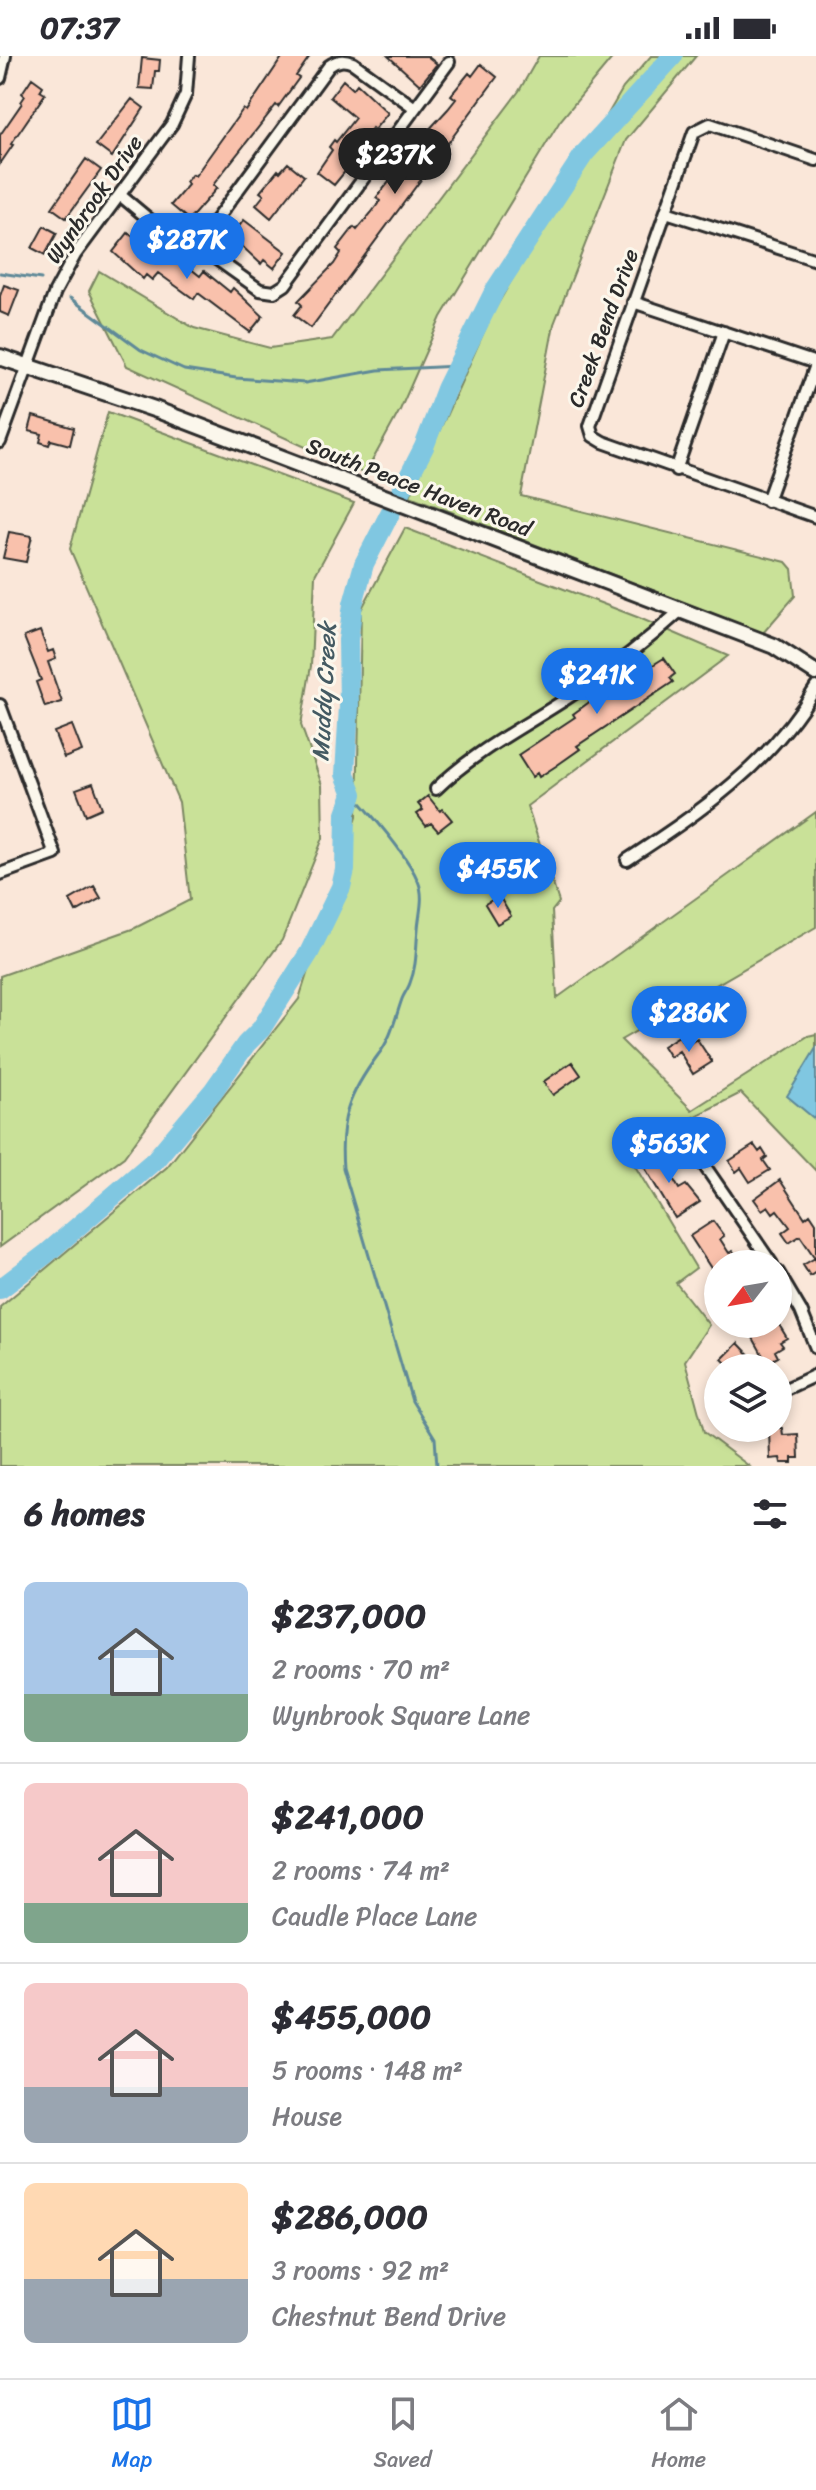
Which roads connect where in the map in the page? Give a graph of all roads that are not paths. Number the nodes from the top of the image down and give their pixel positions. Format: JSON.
{"nodes":[{"id":1,"x":5,"y":56,"type":"edge"},
{"id":2,"x":189,"y":56,"type":"edge"},
{"id":3,"x":449,"y":62,"type":"dead end"},
{"id":4,"x":0,"y":78,"type":"edge"},
{"id":5,"x":415,"y":108,"type":"junction"},
{"id":6,"x":816,"y":160,"type":"edge"},
{"id":7,"x":120,"y":195,"type":"junction"},
{"id":8,"x":666,"y":212,"type":"junction"},
{"id":9,"x":196,"y":247,"type":"junction"},
{"id":10,"x":816,"y":260,"type":"edge"},
{"id":11,"x":633,"y":302,"type":"junction"},
{"id":12,"x":724,"y":332,"type":"junction"},
{"id":13,"x":0,"y":357,"type":"edge"},
{"id":14,"x":816,"y":364,"type":"edge"},
{"id":15,"x":29,"y":366,"type":"junction"},
{"id":16,"x":0,"y":442,"type":"edge"},
{"id":17,"x":676,"y":470,"type":"junction"},
{"id":18,"x":767,"y":501,"type":"junction"},
{"id":19,"x":816,"y":517,"type":"edge"},
{"id":20,"x":680,"y":611,"type":"junction"},
{"id":21,"x":816,"y":673,"type":"edge"},
{"id":22,"x":816,"y":687,"type":"edge"},
{"id":23,"x":0,"y":705,"type":"edge"},
{"id":24,"x":436,"y":789,"type":"dead end"},
{"id":25,"x":627,"y":860,"type":"dead end"},
{"id":26,"x":0,"y":874,"type":"edge"},
{"id":27,"x":688,"y":1135,"type":"dead end"},
{"id":28,"x":762,"y":1250,"type":"edge"},
{"id":29,"x":792,"y":1296,"type":"edge"},
{"id":30,"x":816,"y":1348,"type":"edge"},
{"id":31,"x":816,"y":1375,"type":"edge"},
{"id":32,"x":792,"y":1386,"type":"edge"}],
"edges":[{"from":1,"to":4,"type":"street"},
{"from":2,"to":7,"type":"street","name":"Wynbrook Drive"},
{"from":3,"to":5,"type":"street"},
{"from":5,"to":9,"type":"street"},
{"from":5,"to":9,"type":"street"},
{"from":6,"to":8,"type":"street","name":"Creek Bend Drive"},
{"from":7,"to":9,"type":"street"},
{"from":7,"to":15,"type":"street","name":"Wynbrook Drive"},
{"from":8,"to":10,"type":"street"},
{"from":8,"to":11,"type":"street","name":"Creek Bend Drive"},
{"from":11,"to":12,"type":"street"},
{"from":11,"to":17,"type":"street","name":"Creek Bend Drive"},
{"from":12,"to":14,"type":"street"},
{"from":12,"to":17,"type":"street"},
{"from":13,"to":15,"type":"main road","name":"South Peace Haven Road"},
{"from":14,"to":18,"type":"street"},
{"from":15,"to":16,"type":"street","name":"Wynbrook Drive"},
{"from":15,"to":20,"type":"main road","name":"South Peace Haven Road"},
{"from":17,"to":18,"type":"street","name":"Creek Bend Drive"},
{"from":18,"to":19,"type":"street","name":"Creek Bend Drive"},
{"from":20,"to":21,"type":"main road","name":"South Peace Haven Road"},
{"from":20,"to":24,"type":"street"},
{"from":22,"to":25,"type":"street"},
{"from":23,"to":26,"type":"street"},
{"from":27,"to":28,"type":"street"},
{"from":29,"to":30,"type":"street"},
{"from":31,"to":32,"type":"street"}]}
